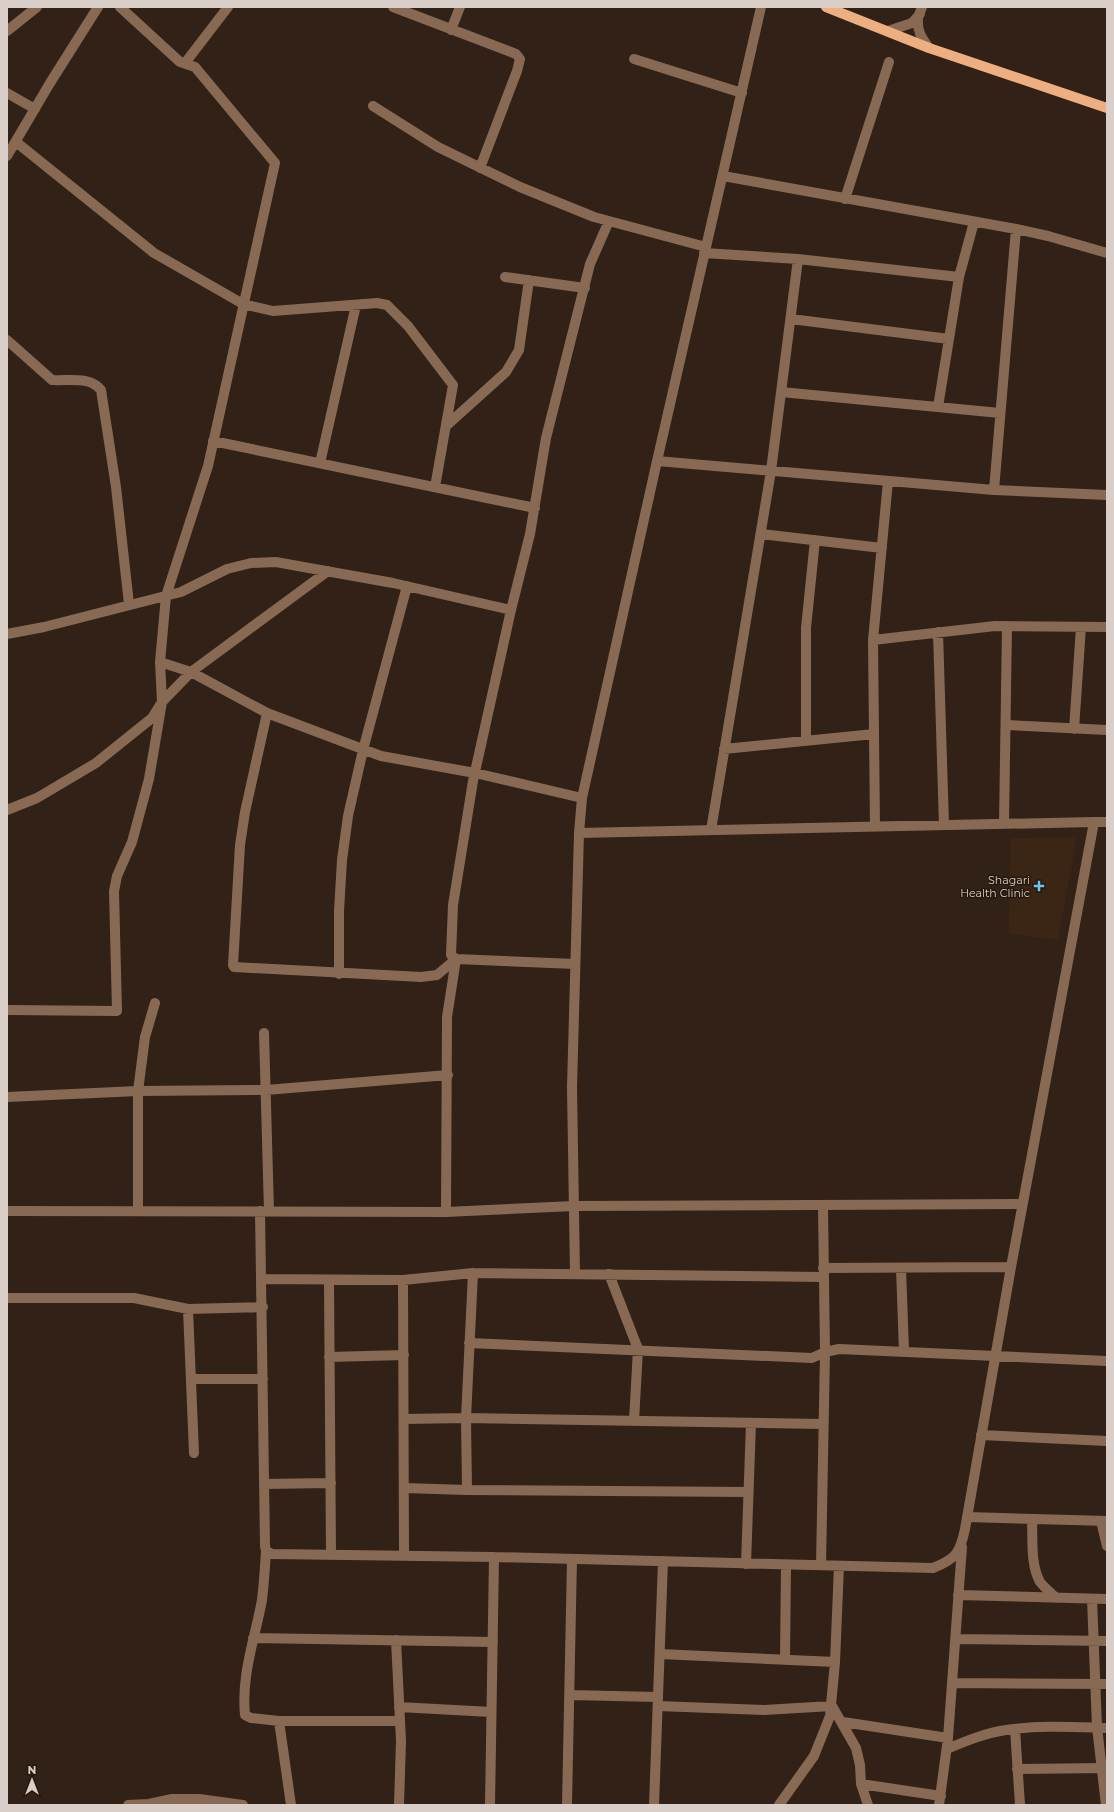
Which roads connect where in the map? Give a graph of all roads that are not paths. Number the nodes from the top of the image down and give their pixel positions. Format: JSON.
{"nodes":[{"id":1,"x":37,"y":7,"type":"edge"},
{"id":2,"x":98,"y":7,"type":"edge"},
{"id":3,"x":120,"y":7,"type":"edge"},
{"id":4,"x":228,"y":7,"type":"edge"},
{"id":5,"x":393,"y":7,"type":"edge"},
{"id":6,"x":460,"y":7,"type":"edge"},
{"id":7,"x":761,"y":7,"type":"edge"},
{"id":8,"x":826,"y":7,"type":"edge"},
{"id":9,"x":921,"y":10,"type":"edge"},
{"id":10,"x":451,"y":30,"type":"junction"},
{"id":11,"x":7,"y":31,"type":"edge"},
{"id":12,"x":888,"y":32,"type":"junction"},
{"id":13,"x":929,"y":48,"type":"junction"},
{"id":14,"x":634,"y":59,"type":"dead end"},
{"id":15,"x":888,"y":62,"type":"dead end"},
{"id":16,"x":185,"y":63,"type":"junction"},
{"id":17,"x":7,"y":93,"type":"edge"},
{"id":18,"x":742,"y":93,"type":"junction"},
{"id":19,"x":373,"y":106,"type":"dead end"},
{"id":20,"x":1107,"y":108,"type":"edge"},
{"id":21,"x":35,"y":109,"type":"junction"},
{"id":22,"x":16,"y":142,"type":"junction"},
{"id":23,"x":7,"y":156,"type":"edge"},
{"id":24,"x":480,"y":168,"type":"junction"},
{"id":25,"x":723,"y":176,"type":"junction"},
{"id":26,"x":845,"y":199,"type":"junction"},
{"id":27,"x":610,"y":221,"type":"junction"},
{"id":28,"x":974,"y":222,"type":"junction"},
{"id":29,"x":1016,"y":229,"type":"junction"},
{"id":30,"x":705,"y":250,"type":"junction"},
{"id":31,"x":1107,"y":253,"type":"edge"},
{"id":32,"x":798,"y":259,"type":"junction"},
{"id":33,"x":505,"y":277,"type":"dead end"},
{"id":34,"x":959,"y":277,"type":"junction"},
{"id":35,"x":529,"y":280,"type":"junction"},
{"id":36,"x":584,"y":288,"type":"junction"},
{"id":37,"x":243,"y":304,"type":"junction"},
{"id":38,"x":356,"y":305,"type":"junction"},
{"id":39,"x":791,"y":319,"type":"junction"},
{"id":40,"x":949,"y":339,"type":"junction"},
{"id":41,"x":7,"y":340,"type":"edge"},
{"id":42,"x":781,"y":392,"type":"junction"},
{"id":43,"x":938,"y":407,"type":"junction"},
{"id":44,"x":1000,"y":413,"type":"junction"},
{"id":45,"x":446,"y":426,"type":"junction"},
{"id":46,"x":213,"y":441,"type":"junction"},
{"id":47,"x":657,"y":460,"type":"junction"},
{"id":48,"x":320,"y":463,"type":"junction"},
{"id":49,"x":771,"y":470,"type":"junction"},
{"id":50,"x":888,"y":481,"type":"junction"},
{"id":51,"x":435,"y":487,"type":"junction"},
{"id":52,"x":994,"y":490,"type":"junction"},
{"id":53,"x":1107,"y":495,"type":"edge"},
{"id":54,"x":535,"y":508,"type":"junction"},
{"id":55,"x":761,"y":534,"type":"junction"},
{"id":56,"x":814,"y":540,"type":"junction"},
{"id":57,"x":882,"y":548,"type":"junction"},
{"id":58,"x":328,"y":571,"type":"junction"},
{"id":59,"x":407,"y":586,"type":"junction"},
{"id":60,"x":166,"y":596,"type":"junction"},
{"id":61,"x":128,"y":604,"type":"junction"},
{"id":62,"x":511,"y":610,"type":"junction"},
{"id":63,"x":1007,"y":626,"type":"junction"},
{"id":64,"x":1081,"y":627,"type":"junction"},
{"id":65,"x":1107,"y":627,"type":"edge"},
{"id":66,"x":938,"y":632,"type":"junction"},
{"id":67,"x":7,"y":634,"type":"edge"},
{"id":68,"x":873,"y":640,"type":"junction"},
{"id":69,"x":160,"y":662,"type":"junction"},
{"id":70,"x":191,"y":672,"type":"junction"},
{"id":71,"x":162,"y":702,"type":"junction"},
{"id":72,"x":268,"y":713,"type":"junction"},
{"id":73,"x":1006,"y":726,"type":"junction"},
{"id":74,"x":1074,"y":728,"type":"junction"},
{"id":75,"x":1107,"y":730,"type":"edge"},
{"id":76,"x":874,"y":734,"type":"junction"},
{"id":77,"x":806,"y":741,"type":"junction"},
{"id":78,"x":724,"y":749,"type":"junction"},
{"id":79,"x":363,"y":750,"type":"junction"},
{"id":80,"x":475,"y":773,"type":"junction"},
{"id":81,"x":582,"y":798,"type":"junction"},
{"id":82,"x":7,"y":810,"type":"edge"},
{"id":83,"x":1094,"y":822,"type":"junction"},
{"id":84,"x":1107,"y":822,"type":"edge"},
{"id":85,"x":1004,"y":824,"type":"junction"},
{"id":86,"x":944,"y":825,"type":"junction"},
{"id":87,"x":875,"y":827,"type":"junction"},
{"id":88,"x":711,"y":830,"type":"junction"},
{"id":89,"x":579,"y":833,"type":"junction"},
{"id":90,"x":456,"y":958,"type":"junction"},
{"id":91,"x":575,"y":964,"type":"junction"},
{"id":92,"x":339,"y":974,"type":"junction"},
{"id":93,"x":155,"y":1003,"type":"dead end"},
{"id":94,"x":7,"y":1010,"type":"edge"},
{"id":95,"x":264,"y":1033,"type":"dead end"},
{"id":96,"x":448,"y":1075,"type":"junction"},
{"id":97,"x":266,"y":1090,"type":"junction"},
{"id":98,"x":138,"y":1091,"type":"junction"},
{"id":99,"x":7,"y":1097,"type":"edge"},
{"id":100,"x":1022,"y":1204,"type":"junction"},
{"id":101,"x":574,"y":1206,"type":"junction"},
{"id":102,"x":823,"y":1206,"type":"junction"},
{"id":103,"x":7,"y":1211,"type":"edge"},
{"id":104,"x":138,"y":1211,"type":"junction"},
{"id":105,"x":265,"y":1211,"type":"junction"},
{"id":106,"x":446,"y":1212,"type":"junction"},
{"id":107,"x":1011,"y":1267,"type":"junction"},
{"id":108,"x":901,"y":1268,"type":"junction"},
{"id":109,"x":823,"y":1272,"type":"junction"},
{"id":110,"x":473,"y":1273,"type":"junction"},
{"id":111,"x":575,"y":1274,"type":"junction"},
{"id":112,"x":610,"y":1274,"type":"junction"},
{"id":113,"x":262,"y":1279,"type":"junction"},
{"id":114,"x":329,"y":1280,"type":"junction"},
{"id":115,"x":404,"y":1280,"type":"junction"},
{"id":116,"x":7,"y":1298,"type":"edge"},
{"id":117,"x":263,"y":1307,"type":"junction"},
{"id":118,"x":188,"y":1309,"type":"junction"},
{"id":119,"x":469,"y":1343,"type":"junction"},
{"id":120,"x":638,"y":1349,"type":"junction"},
{"id":121,"x":904,"y":1351,"type":"junction"},
{"id":122,"x":825,"y":1352,"type":"junction"},
{"id":123,"x":404,"y":1355,"type":"junction"},
{"id":124,"x":995,"y":1355,"type":"junction"},
{"id":125,"x":330,"y":1357,"type":"junction"},
{"id":126,"x":1107,"y":1361,"type":"edge"},
{"id":127,"x":192,"y":1378,"type":"junction"},
{"id":128,"x":263,"y":1379,"type":"junction"},
{"id":129,"x":466,"y":1418,"type":"junction"},
{"id":130,"x":404,"y":1419,"type":"junction"},
{"id":131,"x":634,"y":1421,"type":"junction"},
{"id":132,"x":751,"y":1423,"type":"junction"},
{"id":133,"x":822,"y":1424,"type":"junction"},
{"id":134,"x":981,"y":1435,"type":"junction"},
{"id":135,"x":1107,"y":1441,"type":"edge"},
{"id":136,"x":194,"y":1453,"type":"dead end"},
{"id":137,"x":331,"y":1483,"type":"junction"},
{"id":138,"x":264,"y":1484,"type":"junction"},
{"id":139,"x":404,"y":1488,"type":"junction"},
{"id":140,"x":467,"y":1490,"type":"junction"},
{"id":141,"x":748,"y":1492,"type":"junction"},
{"id":142,"x":967,"y":1516,"type":"junction"},
{"id":143,"x":1032,"y":1519,"type":"junction"},
{"id":144,"x":1104,"y":1521,"type":"edge"},
{"id":145,"x":962,"y":1543,"type":"junction"},
{"id":146,"x":1107,"y":1546,"type":"edge"},
{"id":147,"x":266,"y":1551,"type":"junction"},
{"id":148,"x":331,"y":1554,"type":"junction"},
{"id":149,"x":404,"y":1555,"type":"junction"},
{"id":150,"x":494,"y":1557,"type":"junction"},
{"id":151,"x":572,"y":1559,"type":"junction"},
{"id":152,"x":663,"y":1561,"type":"junction"},
{"id":153,"x":746,"y":1564,"type":"junction"},
{"id":154,"x":786,"y":1564,"type":"junction"},
{"id":155,"x":821,"y":1565,"type":"junction"},
{"id":156,"x":839,"y":1566,"type":"junction"},
{"id":157,"x":1041,"y":1582,"type":"junction"},
{"id":158,"x":958,"y":1596,"type":"junction"},
{"id":159,"x":1035,"y":1597,"type":"junction"},
{"id":160,"x":1056,"y":1598,"type":"junction"},
{"id":161,"x":1092,"y":1599,"type":"junction"},
{"id":162,"x":1107,"y":1599,"type":"edge"},
{"id":163,"x":253,"y":1638,"type":"junction"},
{"id":164,"x":956,"y":1639,"type":"junction"},
{"id":165,"x":396,"y":1640,"type":"junction"},
{"id":166,"x":1093,"y":1641,"type":"junction"},
{"id":167,"x":1107,"y":1641,"type":"edge"},
{"id":168,"x":493,"y":1642,"type":"junction"},
{"id":169,"x":660,"y":1654,"type":"junction"},
{"id":170,"x":785,"y":1660,"type":"junction"},
{"id":171,"x":835,"y":1662,"type":"junction"},
{"id":172,"x":953,"y":1683,"type":"junction"},
{"id":173,"x":1095,"y":1684,"type":"junction"},
{"id":174,"x":1107,"y":1684,"type":"edge"},
{"id":175,"x":570,"y":1695,"type":"junction"},
{"id":176,"x":658,"y":1701,"type":"junction"},
{"id":177,"x":832,"y":1706,"type":"junction"},
{"id":178,"x":399,"y":1707,"type":"junction"},
{"id":179,"x":491,"y":1712,"type":"junction"},
{"id":180,"x":279,"y":1720,"type":"junction"},
{"id":181,"x":400,"y":1721,"type":"junction"},
{"id":182,"x":843,"y":1722,"type":"junction"},
{"id":183,"x":1102,"y":1728,"type":"edge"},
{"id":184,"x":1015,"y":1729,"type":"junction"},
{"id":185,"x":948,"y":1738,"type":"junction"},
{"id":186,"x":948,"y":1749,"type":"junction"},
{"id":187,"x":1105,"y":1768,"type":"edge"},
{"id":188,"x":1017,"y":1769,"type":"junction"},
{"id":189,"x":861,"y":1784,"type":"junction"},
{"id":190,"x":940,"y":1800,"type":"edge"},
{"id":191,"x":128,"y":1805,"type":"edge"},
{"id":192,"x":243,"y":1805,"type":"edge"},
{"id":193,"x":291,"y":1805,"type":"edge"},
{"id":194,"x":398,"y":1805,"type":"edge"},
{"id":195,"x":490,"y":1805,"type":"edge"},
{"id":196,"x":567,"y":1805,"type":"edge"},
{"id":197,"x":654,"y":1805,"type":"edge"},
{"id":198,"x":778,"y":1805,"type":"edge"},
{"id":199,"x":868,"y":1805,"type":"edge"},
{"id":200,"x":1020,"y":1805,"type":"edge"},
{"id":201,"x":1106,"y":1805,"type":"edge"}],
"edges":[{"from":1,"to":11,"type":"street"},
{"from":2,"to":21,"type":"street"},
{"from":3,"to":16,"type":"street"},
{"from":4,"to":16,"type":"street"},
{"from":5,"to":10,"type":"street"},
{"from":6,"to":10,"type":"street"},
{"from":7,"to":18,"type":"street"},
{"from":8,"to":12,"type":"main road"},
{"from":9,"to":12,"type":"street"},
{"from":9,"to":13,"type":"street"},
{"from":10,"to":24,"type":"street"},
{"from":12,"to":13,"type":"main road"},
{"from":13,"to":20,"type":"main road"},
{"from":14,"to":18,"type":"street"},
{"from":15,"to":26,"type":"street"},
{"from":16,"to":37,"type":"street"},
{"from":17,"to":21,"type":"street"},
{"from":18,"to":25,"type":"street"},
{"from":19,"to":24,"type":"street"},
{"from":21,"to":22,"type":"street"},
{"from":22,"to":23,"type":"street"},
{"from":22,"to":37,"type":"street"},
{"from":24,"to":27,"type":"street"},
{"from":25,"to":26,"type":"street"},
{"from":25,"to":30,"type":"street"},
{"from":26,"to":28,"type":"street"},
{"from":27,"to":30,"type":"street"},
{"from":27,"to":36,"type":"street"},
{"from":28,"to":29,"type":"street"},
{"from":28,"to":34,"type":"street"},
{"from":29,"to":31,"type":"street"},
{"from":29,"to":44,"type":"street"},
{"from":30,"to":32,"type":"street"},
{"from":30,"to":47,"type":"street"},
{"from":32,"to":34,"type":"street"},
{"from":32,"to":39,"type":"street"},
{"from":33,"to":35,"type":"street"},
{"from":34,"to":40,"type":"street"},
{"from":35,"to":36,"type":"street"},
{"from":35,"to":45,"type":"street"},
{"from":36,"to":54,"type":"street"},
{"from":37,"to":38,"type":"street"},
{"from":37,"to":46,"type":"street"},
{"from":38,"to":45,"type":"street"},
{"from":38,"to":48,"type":"street"},
{"from":39,"to":40,"type":"street"},
{"from":39,"to":42,"type":"street"},
{"from":40,"to":43,"type":"street"},
{"from":41,"to":61,"type":"street"},
{"from":42,"to":43,"type":"street"},
{"from":42,"to":49,"type":"street"},
{"from":43,"to":44,"type":"street"},
{"from":44,"to":52,"type":"street"},
{"from":45,"to":51,"type":"street"},
{"from":46,"to":48,"type":"street"},
{"from":46,"to":60,"type":"street"},
{"from":47,"to":49,"type":"street"},
{"from":47,"to":81,"type":"street"},
{"from":48,"to":51,"type":"street"},
{"from":49,"to":50,"type":"street"},
{"from":49,"to":55,"type":"street"},
{"from":50,"to":52,"type":"street"},
{"from":50,"to":57,"type":"street"},
{"from":51,"to":54,"type":"street"},
{"from":52,"to":53,"type":"street"},
{"from":54,"to":62,"type":"street"},
{"from":55,"to":56,"type":"street"},
{"from":55,"to":78,"type":"street"},
{"from":56,"to":57,"type":"street"},
{"from":56,"to":77,"type":"street"},
{"from":57,"to":68,"type":"street"},
{"from":58,"to":59,"type":"street"},
{"from":58,"to":60,"type":"street"},
{"from":58,"to":70,"type":"street"},
{"from":59,"to":62,"type":"street"},
{"from":59,"to":79,"type":"street"},
{"from":60,"to":61,"type":"street"},
{"from":60,"to":69,"type":"street"},
{"from":61,"to":67,"type":"street"},
{"from":62,"to":80,"type":"street"},
{"from":63,"to":64,"type":"street"},
{"from":63,"to":66,"type":"street"},
{"from":63,"to":73,"type":"street"},
{"from":64,"to":65,"type":"street"},
{"from":64,"to":74,"type":"street"},
{"from":66,"to":68,"type":"street"},
{"from":66,"to":86,"type":"street"},
{"from":68,"to":76,"type":"street"},
{"from":69,"to":70,"type":"street"},
{"from":69,"to":71,"type":"street"},
{"from":70,"to":71,"type":"street"},
{"from":70,"to":72,"type":"street"},
{"from":71,"to":82,"type":"street"},
{"from":71,"to":94,"type":"street"},
{"from":72,"to":79,"type":"street"},
{"from":72,"to":92,"type":"street"},
{"from":73,"to":74,"type":"street"},
{"from":73,"to":85,"type":"street"},
{"from":74,"to":75,"type":"street"},
{"from":76,"to":77,"type":"street"},
{"from":76,"to":87,"type":"street"},
{"from":77,"to":78,"type":"street"},
{"from":78,"to":88,"type":"street"},
{"from":79,"to":80,"type":"street"},
{"from":79,"to":92,"type":"street"},
{"from":80,"to":81,"type":"street"},
{"from":80,"to":90,"type":"street"},
{"from":81,"to":89,"type":"street"},
{"from":83,"to":84,"type":"street"},
{"from":83,"to":85,"type":"street"},
{"from":83,"to":100,"type":"street"},
{"from":85,"to":86,"type":"street"},
{"from":86,"to":87,"type":"street"},
{"from":87,"to":88,"type":"street"},
{"from":88,"to":89,"type":"street"},
{"from":89,"to":91,"type":"street"},
{"from":90,"to":91,"type":"street"},
{"from":90,"to":92,"type":"street"},
{"from":90,"to":96,"type":"street"},
{"from":91,"to":101,"type":"street"},
{"from":93,"to":98,"type":"street"},
{"from":95,"to":97,"type":"street"},
{"from":96,"to":97,"type":"street"},
{"from":96,"to":106,"type":"street"},
{"from":97,"to":98,"type":"street"},
{"from":97,"to":105,"type":"street"},
{"from":98,"to":99,"type":"street"},
{"from":98,"to":104,"type":"street"},
{"from":100,"to":102,"type":"street"},
{"from":100,"to":107,"type":"street"},
{"from":101,"to":102,"type":"street"},
{"from":101,"to":106,"type":"street"},
{"from":101,"to":111,"type":"street"},
{"from":102,"to":109,"type":"street"},
{"from":103,"to":104,"type":"street"},
{"from":104,"to":105,"type":"street"},
{"from":105,"to":106,"type":"street"},
{"from":105,"to":113,"type":"street"},
{"from":107,"to":108,"type":"street"},
{"from":107,"to":124,"type":"street"},
{"from":108,"to":109,"type":"street"},
{"from":108,"to":121,"type":"street"},
{"from":109,"to":112,"type":"street"},
{"from":109,"to":122,"type":"street"},
{"from":110,"to":111,"type":"street"},
{"from":110,"to":115,"type":"street"},
{"from":110,"to":119,"type":"street"},
{"from":111,"to":112,"type":"street"},
{"from":112,"to":120,"type":"street"},
{"from":113,"to":114,"type":"street"},
{"from":113,"to":117,"type":"street"},
{"from":114,"to":115,"type":"street"},
{"from":114,"to":125,"type":"street"},
{"from":115,"to":123,"type":"street"},
{"from":116,"to":118,"type":"street"},
{"from":117,"to":118,"type":"street"},
{"from":117,"to":128,"type":"street"},
{"from":118,"to":127,"type":"street"},
{"from":119,"to":120,"type":"street"},
{"from":119,"to":129,"type":"street"},
{"from":120,"to":122,"type":"street"},
{"from":120,"to":131,"type":"street"},
{"from":121,"to":122,"type":"street"},
{"from":121,"to":124,"type":"street"},
{"from":122,"to":133,"type":"street"},
{"from":123,"to":125,"type":"street"},
{"from":123,"to":130,"type":"street"},
{"from":124,"to":126,"type":"street"},
{"from":124,"to":134,"type":"street"},
{"from":125,"to":137,"type":"street"},
{"from":127,"to":128,"type":"street"},
{"from":127,"to":136,"type":"street"},
{"from":128,"to":138,"type":"street"},
{"from":129,"to":130,"type":"street"},
{"from":129,"to":131,"type":"street"},
{"from":129,"to":140,"type":"street"},
{"from":130,"to":139,"type":"street"},
{"from":131,"to":132,"type":"street"},
{"from":132,"to":133,"type":"street"},
{"from":132,"to":141,"type":"street"},
{"from":133,"to":155,"type":"street"},
{"from":134,"to":135,"type":"street"},
{"from":134,"to":142,"type":"street"},
{"from":137,"to":138,"type":"street"},
{"from":137,"to":148,"type":"street"},
{"from":138,"to":147,"type":"street"},
{"from":139,"to":140,"type":"street"},
{"from":139,"to":149,"type":"street"},
{"from":140,"to":141,"type":"street"},
{"from":141,"to":153,"type":"street"},
{"from":142,"to":143,"type":"street"},
{"from":142,"to":145,"type":"street"},
{"from":143,"to":144,"type":"street"},
{"from":143,"to":157,"type":"street"},
{"from":144,"to":146,"type":"street"},
{"from":145,"to":156,"type":"street"},
{"from":145,"to":158,"type":"street"},
{"from":147,"to":148,"type":"street"},
{"from":147,"to":163,"type":"street"},
{"from":148,"to":149,"type":"street"},
{"from":149,"to":150,"type":"street"},
{"from":150,"to":151,"type":"street"},
{"from":150,"to":168,"type":"street"},
{"from":151,"to":152,"type":"street"},
{"from":151,"to":175,"type":"street"},
{"from":152,"to":153,"type":"street"},
{"from":152,"to":169,"type":"street"},
{"from":153,"to":154,"type":"street"},
{"from":154,"to":155,"type":"street"},
{"from":154,"to":170,"type":"street"},
{"from":155,"to":156,"type":"street"},
{"from":156,"to":171,"type":"street"},
{"from":157,"to":159,"type":"street"},
{"from":157,"to":160,"type":"street"},
{"from":158,"to":159,"type":"street"},
{"from":158,"to":164,"type":"street"},
{"from":159,"to":160,"type":"street"},
{"from":160,"to":161,"type":"street"},
{"from":161,"to":162,"type":"street"},
{"from":161,"to":166,"type":"street"},
{"from":163,"to":165,"type":"street"},
{"from":163,"to":180,"type":"street"},
{"from":164,"to":166,"type":"street"},
{"from":164,"to":172,"type":"street"},
{"from":165,"to":168,"type":"street"},
{"from":165,"to":178,"type":"street"},
{"from":166,"to":167,"type":"street"},
{"from":166,"to":173,"type":"street"},
{"from":168,"to":179,"type":"street"},
{"from":169,"to":170,"type":"street"},
{"from":169,"to":176,"type":"street"},
{"from":170,"to":171,"type":"street"},
{"from":171,"to":177,"type":"street"},
{"from":172,"to":173,"type":"street"},
{"from":172,"to":185,"type":"street"},
{"from":173,"to":174,"type":"street"},
{"from":173,"to":183,"type":"street"},
{"from":175,"to":176,"type":"street"},
{"from":175,"to":196,"type":"street"},
{"from":176,"to":177,"type":"street"},
{"from":176,"to":197,"type":"street"},
{"from":177,"to":182,"type":"street"},
{"from":177,"to":198,"type":"street"},
{"from":178,"to":179,"type":"street"},
{"from":178,"to":181,"type":"street"},
{"from":179,"to":195,"type":"street"},
{"from":180,"to":181,"type":"street"},
{"from":180,"to":193,"type":"street"},
{"from":181,"to":194,"type":"street"},
{"from":182,"to":185,"type":"street"},
{"from":182,"to":189,"type":"street"},
{"from":183,"to":184,"type":"street"},
{"from":183,"to":187,"type":"street"},
{"from":184,"to":186,"type":"street"},
{"from":184,"to":188,"type":"street"},
{"from":185,"to":186,"type":"street"},
{"from":186,"to":190,"type":"street"},
{"from":187,"to":188,"type":"street"},
{"from":187,"to":201,"type":"street"},
{"from":188,"to":200,"type":"street"},
{"from":189,"to":190,"type":"street"},
{"from":189,"to":199,"type":"street"},
{"from":191,"to":192,"type":"street"}]}
